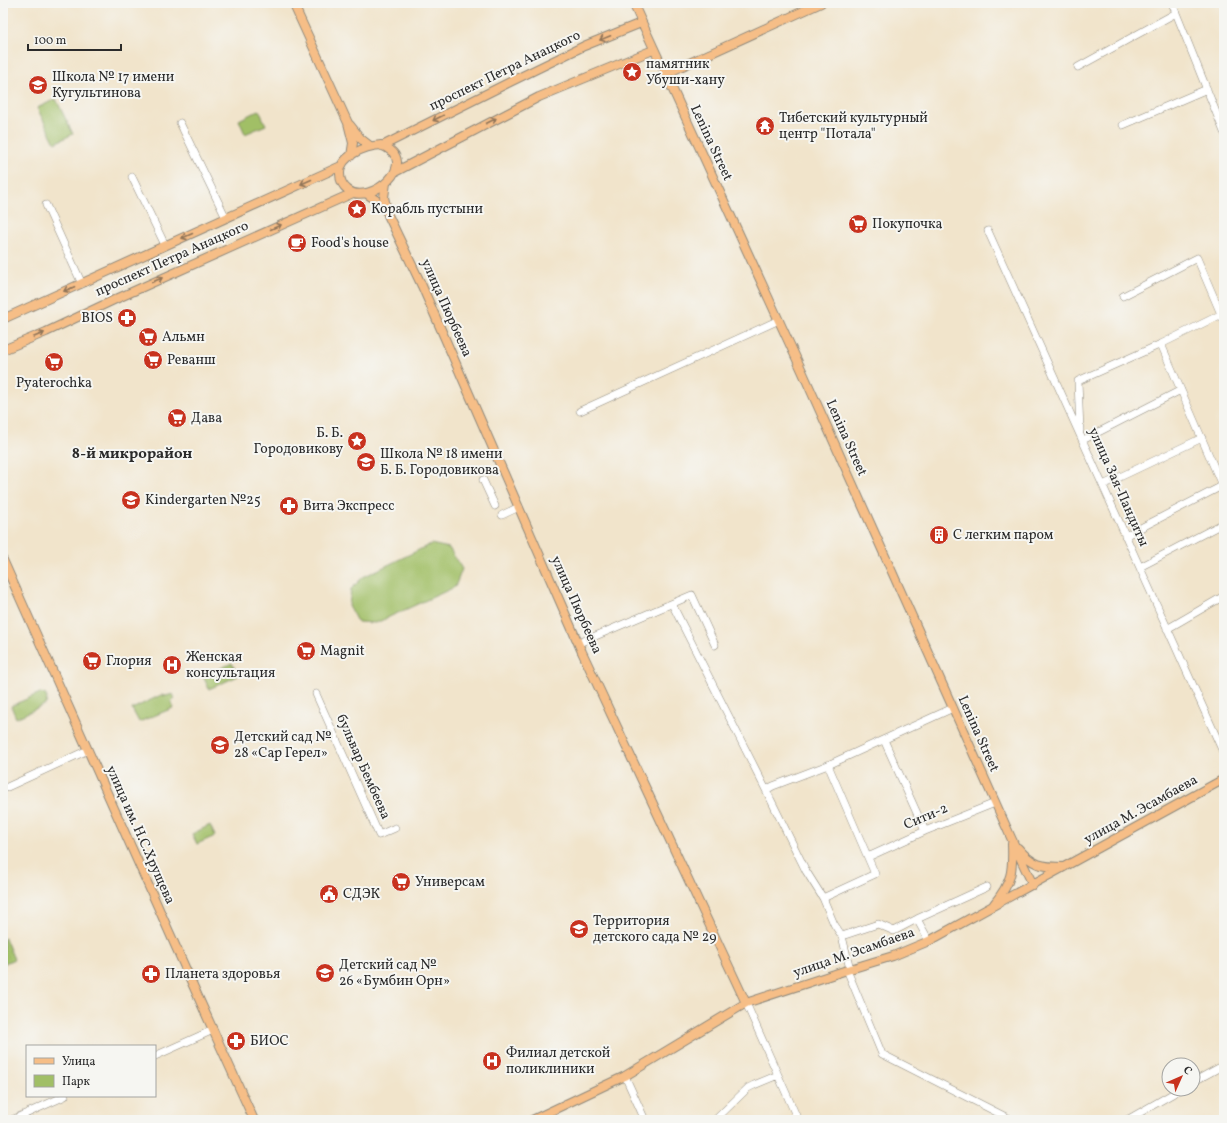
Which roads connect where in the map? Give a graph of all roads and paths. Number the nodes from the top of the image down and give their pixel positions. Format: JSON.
{"nodes":[{"id":1,"x":293,"y":3,"type":"edge"},
{"id":2,"x":633,"y":3,"type":"edge"},
{"id":3,"x":821,"y":3,"type":"edge"},
{"id":4,"x":1172,"y":3,"type":"edge"},
{"id":5,"x":1176,"y":13,"type":"junction"},
{"id":6,"x":641,"y":23,"type":"junction"},
{"id":7,"x":654,"y":50,"type":"junction"},
{"id":8,"x":1078,"y":68,"type":"dead end"},
{"id":9,"x":665,"y":74,"type":"junction"},
{"id":10,"x":1207,"y":89,"type":"junction"},
{"id":11,"x":180,"y":122,"type":"dead end"},
{"id":12,"x":348,"y":123,"type":"junction"},
{"id":13,"x":1123,"y":126,"type":"dead end"},
{"id":14,"x":1224,"y":132,"type":"edge"},
{"id":15,"x":370,"y":146,"type":"junction"},
{"id":16,"x":382,"y":146,"type":"junction"},
{"id":17,"x":351,"y":156,"type":"junction"},
{"id":18,"x":341,"y":166,"type":"junction"},
{"id":19,"x":395,"y":172,"type":"junction"},
{"id":20,"x":132,"y":177,"type":"dead end"},
{"id":21,"x":386,"y":183,"type":"junction"},
{"id":22,"x":353,"y":193,"type":"junction"},
{"id":23,"x":366,"y":194,"type":"junction"},
{"id":24,"x":46,"y":205,"type":"dead end"},
{"id":25,"x":388,"y":215,"type":"junction"},
{"id":26,"x":226,"y":218,"type":"junction"},
{"id":27,"x":988,"y":231,"type":"dead end"},
{"id":28,"x":165,"y":245,"type":"junction"},
{"id":29,"x":82,"y":284,"type":"junction"},
{"id":30,"x":1123,"y":296,"type":"dead end"},
{"id":31,"x":1223,"y":316,"type":"edge"},
{"id":32,"x":3,"y":319,"type":"edge"},
{"id":33,"x":778,"y":320,"type":"junction"},
{"id":34,"x":1161,"y":344,"type":"junction"},
{"id":35,"x":3,"y":350,"type":"edge"},
{"id":36,"x":1181,"y":390,"type":"junction"},
{"id":37,"x":580,"y":411,"type":"dead end"},
{"id":38,"x":1081,"y":438,"type":"junction"},
{"id":39,"x":1202,"y":438,"type":"junction"},
{"id":40,"x":483,"y":480,"type":"dead end"},
{"id":41,"x":1103,"y":485,"type":"junction"},
{"id":42,"x":1223,"y":488,"type":"edge"},
{"id":43,"x":495,"y":506,"type":"dead end"},
{"id":44,"x":519,"y":507,"type":"junction"},
{"id":45,"x":502,"y":515,"type":"dead end"},
{"id":46,"x":1224,"y":523,"type":"edge"},
{"id":47,"x":1126,"y":536,"type":"junction"},
{"id":48,"x":3,"y":560,"type":"edge"},
{"id":49,"x":1140,"y":567,"type":"junction"},
{"id":50,"x":1224,"y":596,"type":"edge"},
{"id":51,"x":672,"y":604,"type":"junction"},
{"id":52,"x":1167,"y":628,"type":"junction"},
{"id":53,"x":579,"y":643,"type":"junction"},
{"id":54,"x":714,"y":645,"type":"dead end"},
{"id":55,"x":316,"y":694,"type":"dead end"},
{"id":56,"x":953,"y":708,"type":"junction"},
{"id":57,"x":884,"y":740,"type":"junction"},
{"id":58,"x":88,"y":750,"type":"junction"},
{"id":59,"x":1224,"y":754,"type":"edge"},
{"id":60,"x":828,"y":765,"type":"junction"},
{"id":61,"x":1224,"y":779,"type":"edge"},
{"id":62,"x":3,"y":789,"type":"edge"},
{"id":63,"x":766,"y":790,"type":"junction"},
{"id":64,"x":995,"y":803,"type":"junction"},
{"id":65,"x":395,"y":828,"type":"dead end"},
{"id":66,"x":925,"y":831,"type":"junction"},
{"id":67,"x":1012,"y":842,"type":"junction"},
{"id":68,"x":868,"y":857,"type":"junction"},
{"id":69,"x":1065,"y":867,"type":"junction"},
{"id":70,"x":1033,"y":885,"type":"junction"},
{"id":71,"x":987,"y":887,"type":"dead end"},
{"id":72,"x":823,"y":898,"type":"junction"},
{"id":73,"x":991,"y":907,"type":"junction"},
{"id":74,"x":917,"y":919,"type":"junction"},
{"id":75,"x":842,"y":936,"type":"junction"},
{"id":76,"x":929,"y":940,"type":"junction"},
{"id":77,"x":849,"y":969,"type":"junction"},
{"id":78,"x":746,"y":1003,"type":"junction"},
{"id":79,"x":213,"y":1030,"type":"junction"},
{"id":80,"x":156,"y":1056,"type":"edge"},
{"id":81,"x":1224,"y":1064,"type":"edge"},
{"id":82,"x":778,"y":1075,"type":"junction"},
{"id":83,"x":625,"y":1076,"type":"junction"},
{"id":84,"x":1201,"y":1077,"type":"edge"},
{"id":85,"x":63,"y":1097,"type":"edge"},
{"id":86,"x":1168,"y":1097,"type":"edge"},
{"id":87,"x":12,"y":1120,"type":"edge"},
{"id":88,"x":254,"y":1120,"type":"edge"},
{"id":89,"x":532,"y":1120,"type":"edge"},
{"id":90,"x":645,"y":1120,"type":"edge"},
{"id":91,"x":715,"y":1120,"type":"edge"},
{"id":92,"x":798,"y":1120,"type":"edge"},
{"id":93,"x":1012,"y":1120,"type":"edge"},
{"id":94,"x":1127,"y":1120,"type":"edge"}],
"edges":[{"from":1,"to":12,"type":"main road"},
{"from":2,"to":6,"type":"main road","name":"Lenina Street"},
{"from":3,"to":9,"type":"main road"},
{"from":4,"to":5,"type":"street"},
{"from":5,"to":8,"type":"street"},
{"from":5,"to":10,"type":"street"},
{"from":6,"to":7,"type":"main road","name":"Lenina Street"},
{"from":6,"to":16,"type":"main road","name":"проспект Петра Анацкого","one_way":true},
{"from":7,"to":9,"type":"main road","name":"Lenina Street"},
{"from":19,"to":7,"type":"main road","one_way":true},
{"from":9,"to":33,"type":"main road","name":"Lenina Street"},
{"from":10,"to":13,"type":"street"},
{"from":10,"to":14,"type":"street"},
{"from":11,"to":26,"type":"street"},
{"from":12,"to":15,"type":"main road"},
{"from":12,"to":17,"type":"main road"},
{"from":15,"to":16,"type":"main road"},
{"from":15,"to":17,"type":"main road"},
{"from":16,"to":19,"type":"main road"},
{"from":17,"to":18,"type":"main road"},
{"from":18,"to":22,"type":"main road"},
{"from":18,"to":26,"type":"main road","name":"проспект Петра Анацкого","one_way":true},
{"from":19,"to":21,"type":"main road"},
{"from":20,"to":28,"type":"street"},
{"from":21,"to":23,"type":"main road"},
{"from":21,"to":25,"type":"main road"},
{"from":22,"to":23,"type":"main road"},
{"from":35,"to":22,"type":"main road","name":"проспект Петра Анацкого","one_way":true},
{"from":23,"to":25,"type":"main road"},
{"from":24,"to":29,"type":"street"},
{"from":25,"to":44,"type":"main road","name":"улица Пюрбеева"},
{"from":26,"to":28,"type":"main road","name":"проспект Петра Анацкого","one_way":true},
{"from":27,"to":38,"type":"street","name":"улица Зая-Пандиты"},
{"from":28,"to":29,"type":"main road","name":"проспект Петра Анацкого"},
{"from":29,"to":32,"type":"main road","name":"проспект Петра Анацкого","one_way":true},
{"from":30,"to":31,"type":"street"},
{"from":31,"to":34,"type":"street"},
{"from":33,"to":37,"type":"street"},
{"from":33,"to":56,"type":"main road","name":"Lenina Street"},
{"from":34,"to":36,"type":"street"},
{"from":34,"to":38,"type":"street"},
{"from":36,"to":38,"type":"street"},
{"from":36,"to":39,"type":"street"},
{"from":38,"to":41,"type":"street","name":"улица Зая-Пандиты"},
{"from":39,"to":41,"type":"street"},
{"from":39,"to":42,"type":"street"},
{"from":40,"to":43,"type":"street"},
{"from":41,"to":47,"type":"street","name":"улица Зая-Пандиты"},
{"from":42,"to":47,"type":"street"},
{"from":44,"to":45,"type":"street"},
{"from":44,"to":53,"type":"main road","name":"улица Пюрбеева"},
{"from":46,"to":49,"type":"street"},
{"from":47,"to":49,"type":"street","name":"улица Зая-Пандиты"},
{"from":48,"to":58,"type":"main road","name":"улица им. Н.С.Хрущева"},
{"from":49,"to":52,"type":"street","name":"улица Зая-Пандиты"},
{"from":50,"to":52,"type":"street"},
{"from":51,"to":53,"type":"street"},
{"from":51,"to":54,"type":"street"},
{"from":51,"to":63,"type":"street"},
{"from":52,"to":59,"type":"street","name":"улица Зая-Пандиты"},
{"from":53,"to":78,"type":"main road","name":"улица Пюрбеева"},
{"from":55,"to":65,"type":"street","name":"бульвар Бембеева"},
{"from":56,"to":57,"type":"street"},
{"from":56,"to":64,"type":"main road","name":"Lenina Street"},
{"from":57,"to":60,"type":"street"},
{"from":57,"to":66,"type":"street"},
{"from":58,"to":62,"type":"street"},
{"from":58,"to":79,"type":"main road","name":"улица им. Н.С.Хрущева"},
{"from":60,"to":63,"type":"street"},
{"from":60,"to":68,"type":"street"},
{"from":61,"to":69,"type":"main road","name":"улица М. Эсамбаева"},
{"from":63,"to":72,"type":"street"},
{"from":64,"to":66,"type":"street","name":"Сити-2"},
{"from":64,"to":67,"type":"main road","name":"Lenina Street"},
{"from":66,"to":68,"type":"street","name":"Сити-2"},
{"from":67,"to":69,"type":"main road"},
{"from":67,"to":70,"type":"main road","name":"Lenina Street"},
{"from":67,"to":73,"type":"main road"},
{"from":68,"to":72,"type":"street"},
{"from":69,"to":70,"type":"main road","name":"улица М. Эсамбаева"},
{"from":70,"to":73,"type":"main road","name":"улица М. Эсамбаева"},
{"from":71,"to":74,"type":"street"},
{"from":72,"to":75,"type":"street"},
{"from":73,"to":76,"type":"main road","name":"улица М. Эсамбаева"},
{"from":74,"to":75,"type":"street"},
{"from":74,"to":76,"type":"street"},
{"from":75,"to":77,"type":"street"},
{"from":76,"to":77,"type":"main road","name":"улица М. Эсамбаева"},
{"from":77,"to":78,"type":"main road","name":"улица М. Эсамбаева"},
{"from":77,"to":93,"type":"street"},
{"from":78,"to":82,"type":"street"},
{"from":78,"to":83,"type":"main road","name":"улица М. Эсамбаева"},
{"from":79,"to":80,"type":"street"},
{"from":79,"to":88,"type":"main road","name":"улица им. Н.С.Хрущева"},
{"from":81,"to":84,"type":"street"},
{"from":82,"to":91,"type":"street"},
{"from":82,"to":92,"type":"street"},
{"from":83,"to":89,"type":"main road","name":"улица М. Эсамбаева"},
{"from":83,"to":90,"type":"street"},
{"from":85,"to":87,"type":"street"},
{"from":86,"to":94,"type":"street"}]}
